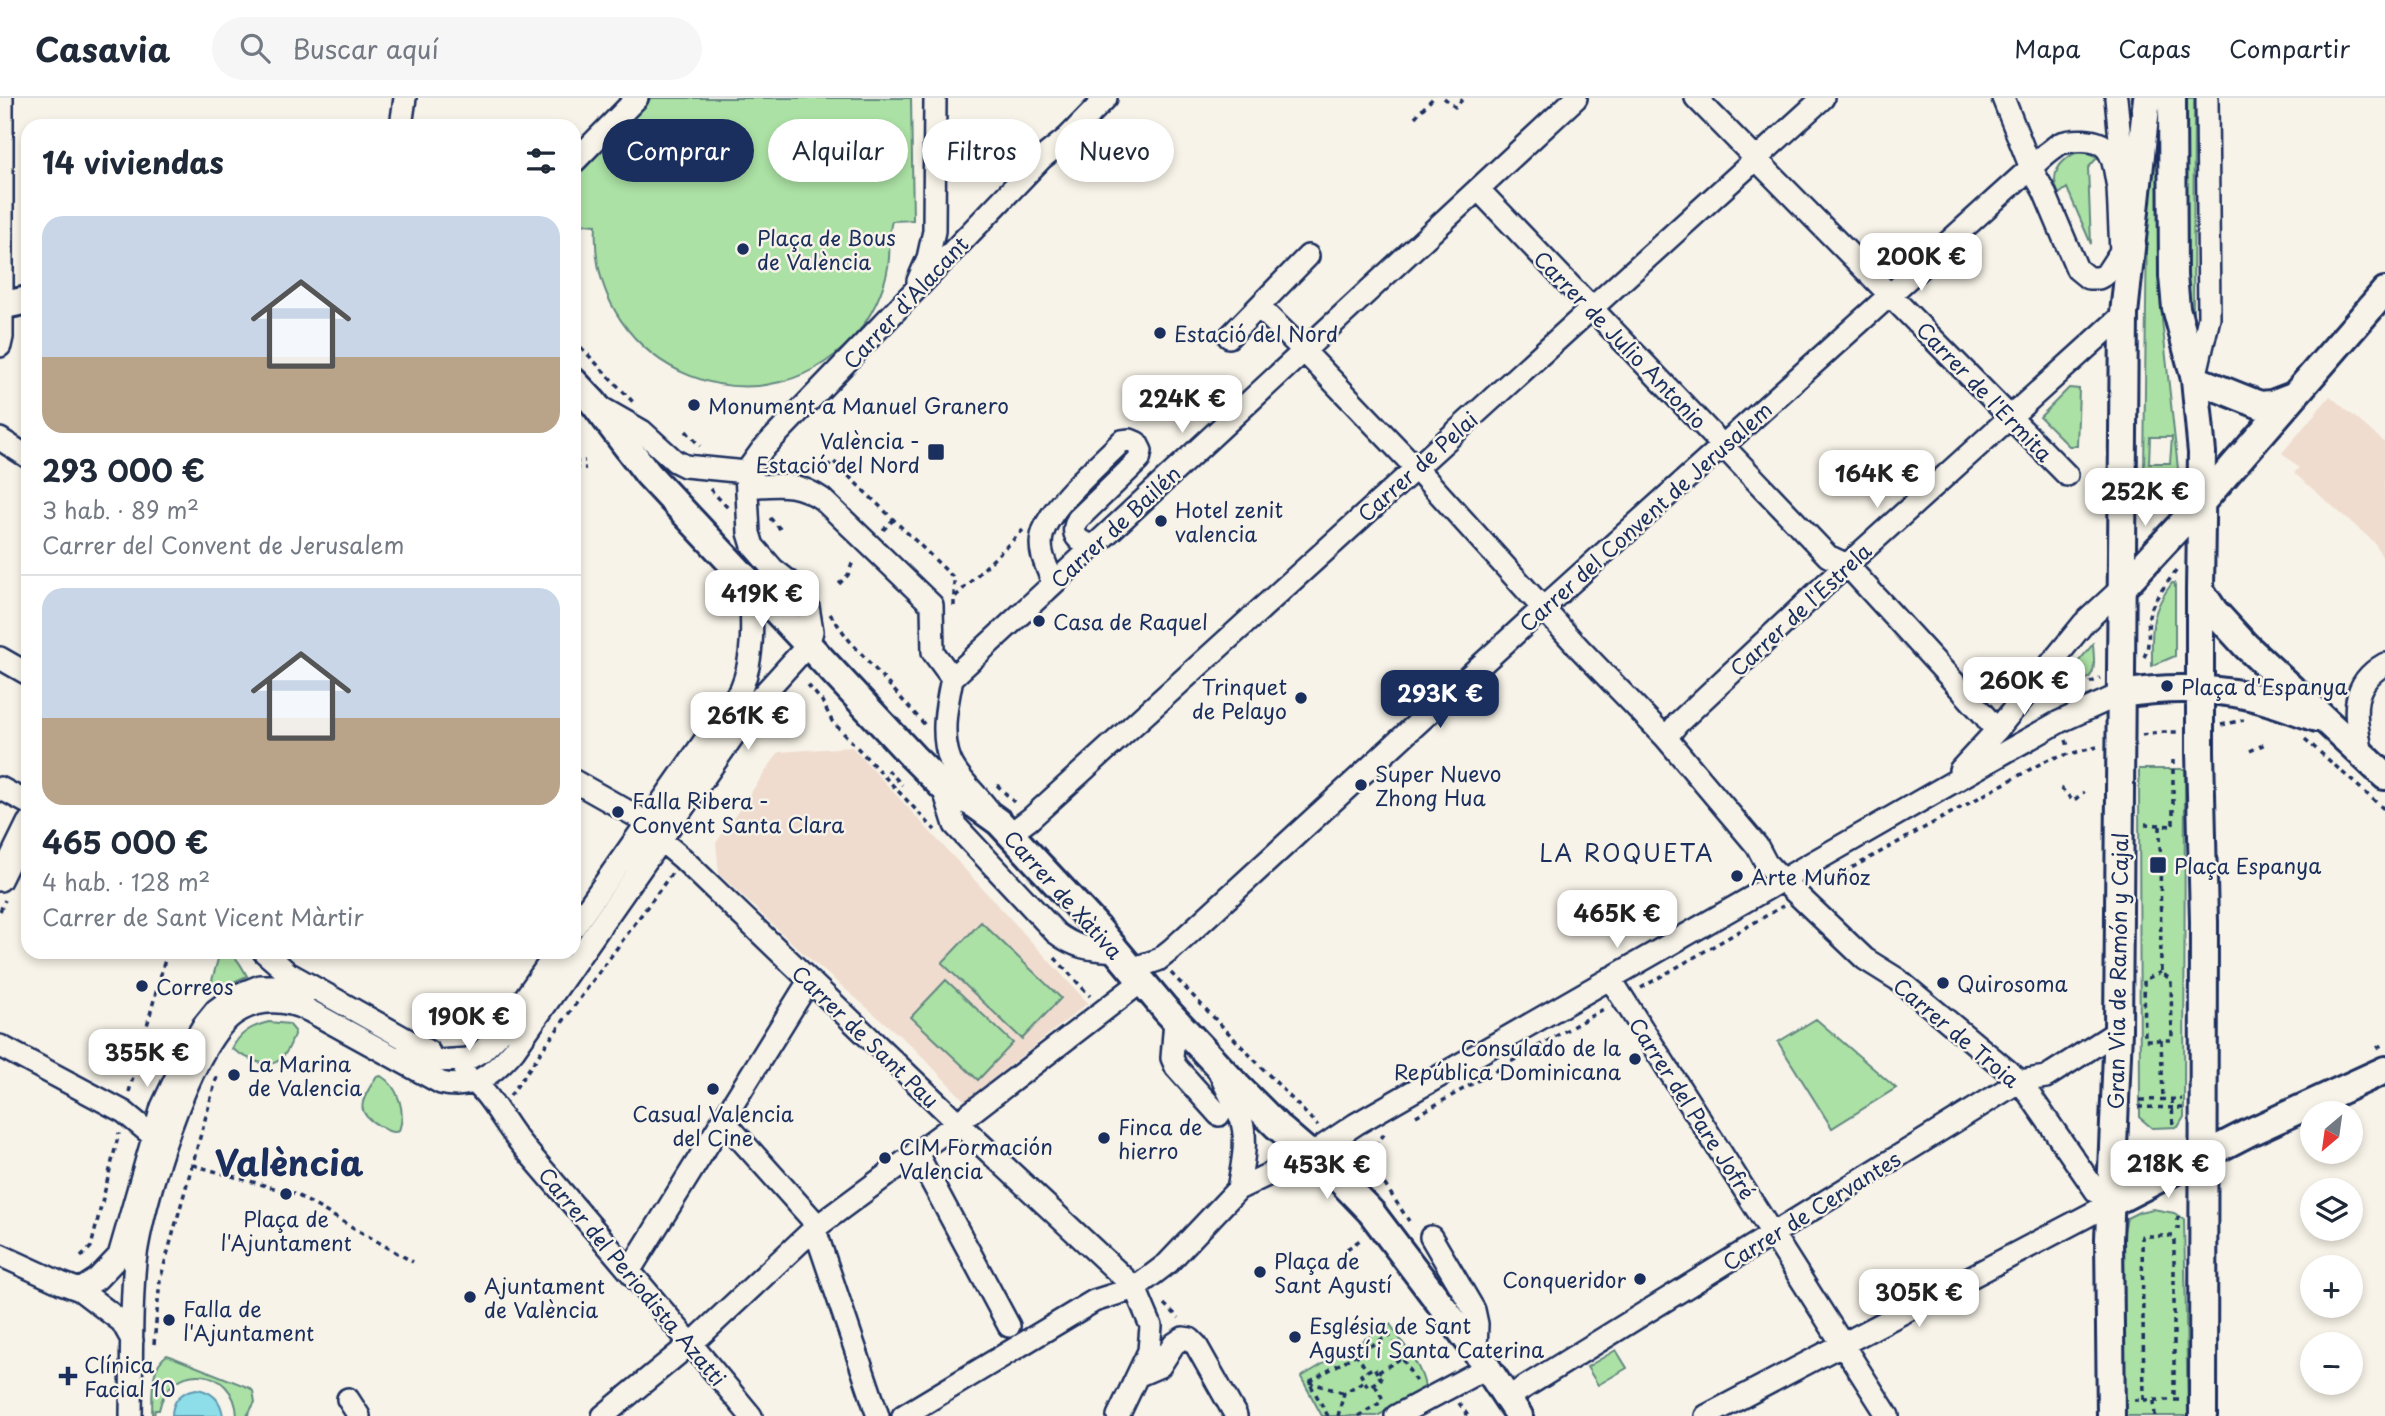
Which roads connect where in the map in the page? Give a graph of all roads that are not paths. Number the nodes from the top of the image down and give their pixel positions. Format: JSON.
{"nodes":[{"id":1,"x":2,"y":98,"type":"edge"},
{"id":2,"x":405,"y":98,"type":"edge"},
{"id":3,"x":637,"y":98,"type":"edge"},
{"id":4,"x":935,"y":98,"type":"edge"},
{"id":5,"x":1107,"y":98,"type":"edge"},
{"id":6,"x":1576,"y":98,"type":"edge"},
{"id":7,"x":1696,"y":98,"type":"edge"},
{"id":8,"x":1823,"y":98,"type":"edge"},
{"id":9,"x":2003,"y":98,"type":"edge"},
{"id":10,"x":2116,"y":98,"type":"edge"},
{"id":11,"x":2147,"y":98,"type":"edge"},
{"id":12,"x":2172,"y":98,"type":"edge"},
{"id":13,"x":2207,"y":98,"type":"edge"},
{"id":14,"x":402,"y":119,"type":"edge"},
{"id":15,"x":581,"y":155,"type":"edge"},
{"id":16,"x":1755,"y":160,"type":"junction"},
{"id":17,"x":2031,"y":168,"type":"junction"},
{"id":18,"x":1788,"y":171,"type":"dead end"},
{"id":19,"x":2119,"y":187,"type":"junction"},
{"id":20,"x":1478,"y":189,"type":"junction"},
{"id":21,"x":1844,"y":248,"type":"junction"},
{"id":22,"x":2121,"y":251,"type":"junction"},
{"id":23,"x":1308,"y":256,"type":"dead end"},
{"id":24,"x":2127,"y":281,"type":"junction"},
{"id":25,"x":2385,"y":291,"type":"edge"},
{"id":26,"x":1889,"y":293,"type":"junction"},
{"id":27,"x":21,"y":302,"type":"edge"},
{"id":28,"x":1,"y":306,"type":"edge"},
{"id":29,"x":1259,"y":307,"type":"junction"},
{"id":30,"x":1591,"y":308,"type":"junction"},
{"id":31,"x":900,"y":309,"type":"junction"},
{"id":32,"x":2124,"y":314,"type":"junction"},
{"id":33,"x":1229,"y":337,"type":"dead end"},
{"id":34,"x":0,"y":346,"type":"edge"},
{"id":35,"x":1304,"y":351,"type":"junction"},
{"id":36,"x":2195,"y":379,"type":"junction"},
{"id":37,"x":581,"y":389,"type":"edge"},
{"id":38,"x":2293,"y":396,"type":"junction"},
{"id":39,"x":593,"y":402,"type":"junction"},
{"id":40,"x":2011,"y":418,"type":"junction"},
{"id":41,"x":0,"y":439,"type":"edge"},
{"id":42,"x":1723,"y":446,"type":"junction"},
{"id":43,"x":21,"y":452,"type":"edge"},
{"id":44,"x":1415,"y":467,"type":"junction"},
{"id":45,"x":746,"y":472,"type":"junction"},
{"id":46,"x":2067,"y":475,"type":"dead end"},
{"id":47,"x":2202,"y":502,"type":"junction"},
{"id":48,"x":1094,"y":545,"type":"junction"},
{"id":49,"x":1847,"y":565,"type":"junction"},
{"id":50,"x":750,"y":583,"type":"junction"},
{"id":51,"x":1053,"y":583,"type":"junction"},
{"id":52,"x":2123,"y":587,"type":"junction"},
{"id":53,"x":2200,"y":590,"type":"junction"},
{"id":54,"x":1543,"y":608,"type":"junction"},
{"id":55,"x":808,"y":645,"type":"junction"},
{"id":56,"x":0,"y":658,"type":"edge"},
{"id":57,"x":2385,"y":664,"type":"edge"},
{"id":58,"x":21,"y":670,"type":"edge"},
{"id":59,"x":952,"y":678,"type":"junction"},
{"id":60,"x":2201,"y":690,"type":"junction"},
{"id":61,"x":2122,"y":694,"type":"junction"},
{"id":62,"x":2322,"y":719,"type":"junction"},
{"id":63,"x":1996,"y":731,"type":"junction"},
{"id":64,"x":1666,"y":738,"type":"junction"},
{"id":65,"x":2362,"y":755,"type":"junction"},
{"id":66,"x":2385,"y":776,"type":"edge"},
{"id":67,"x":1700,"y":777,"type":"junction"},
{"id":68,"x":1947,"y":784,"type":"junction"},
{"id":69,"x":581,"y":785,"type":"edge"},
{"id":70,"x":943,"y":787,"type":"junction"},
{"id":71,"x":0,"y":788,"type":"edge"},
{"id":72,"x":21,"y":799,"type":"edge"},
{"id":73,"x":1002,"y":825,"type":"junction"},
{"id":74,"x":647,"y":827,"type":"junction"},
{"id":75,"x":21,"y":837,"type":"edge"},
{"id":76,"x":1774,"y":848,"type":"dead end"},
{"id":77,"x":1781,"y":879,"type":"junction"},
{"id":78,"x":0,"y":880,"type":"edge"},
{"id":79,"x":1825,"y":910,"type":"dead end"},
{"id":80,"x":581,"y":917,"type":"edge"},
{"id":81,"x":581,"y":938,"type":"edge"},
{"id":82,"x":272,"y":959,"type":"edge"},
{"id":83,"x":552,"y":959,"type":"edge"},
{"id":84,"x":568,"y":959,"type":"edge"},
{"id":85,"x":1130,"y":967,"type":"junction"},
{"id":86,"x":1610,"y":978,"type":"junction"},
{"id":87,"x":1897,"y":979,"type":"junction"},
{"id":88,"x":809,"y":981,"type":"junction"},
{"id":89,"x":1175,"y":1020,"type":"junction"},
{"id":90,"x":2118,"y":1031,"type":"junction"},
{"id":91,"x":0,"y":1045,"type":"edge"},
{"id":92,"x":440,"y":1060,"type":"junction"},
{"id":93,"x":2379,"y":1060,"type":"edge"},
{"id":94,"x":1214,"y":1061,"type":"junction"},
{"id":95,"x":476,"y":1082,"type":"junction"},
{"id":96,"x":2020,"y":1082,"type":"junction"},
{"id":97,"x":1219,"y":1115,"type":"dead end"},
{"id":98,"x":723,"y":1120,"type":"junction"},
{"id":99,"x":957,"y":1122,"type":"junction"},
{"id":100,"x":153,"y":1136,"type":"junction"},
{"id":101,"x":916,"y":1152,"type":"junction"},
{"id":102,"x":1311,"y":1154,"type":"junction"},
{"id":103,"x":2203,"y":1156,"type":"junction"},
{"id":104,"x":1238,"y":1189,"type":"junction"},
{"id":105,"x":2112,"y":1203,"type":"junction"},
{"id":106,"x":814,"y":1228,"type":"junction"},
{"id":107,"x":1773,"y":1233,"type":"junction"},
{"id":108,"x":1432,"y":1237,"type":"dead end"},
{"id":109,"x":0,"y":1255,"type":"edge"},
{"id":110,"x":630,"y":1270,"type":"junction"},
{"id":111,"x":1135,"y":1288,"type":"junction"},
{"id":112,"x":80,"y":1290,"type":"junction"},
{"id":113,"x":1435,"y":1295,"type":"junction"},
{"id":114,"x":1481,"y":1306,"type":"junction"},
{"id":115,"x":1009,"y":1326,"type":"dead end"},
{"id":116,"x":132,"y":1340,"type":"junction"},
{"id":117,"x":691,"y":1343,"type":"junction"},
{"id":118,"x":1843,"y":1346,"type":"junction"},
{"id":119,"x":1482,"y":1359,"type":"junction"},
{"id":120,"x":1139,"y":1375,"type":"junction"},
{"id":121,"x":1211,"y":1391,"type":"dead end"},
{"id":122,"x":1392,"y":1404,"type":"edge"},
{"id":123,"x":1513,"y":1407,"type":"edge"},
{"id":124,"x":2118,"y":1408,"type":"edge"},
{"id":125,"x":2195,"y":1408,"type":"edge"},
{"id":126,"x":131,"y":1416,"type":"edge"},
{"id":127,"x":603,"y":1416,"type":"edge"},
{"id":128,"x":751,"y":1416,"type":"edge"},
{"id":129,"x":878,"y":1416,"type":"edge"},
{"id":130,"x":903,"y":1416,"type":"edge"},
{"id":131,"x":1118,"y":1416,"type":"edge"},
{"id":132,"x":1226,"y":1416,"type":"edge"},
{"id":133,"x":1236,"y":1416,"type":"edge"},
{"id":134,"x":1706,"y":1416,"type":"edge"},
{"id":135,"x":1888,"y":1416,"type":"edge"}],
"edges":[{"from":1,"to":28,"type":"street"},
{"from":2,"to":14,"type":"street"},
{"from":3,"to":15,"type":"street"},
{"from":4,"to":31,"type":"street"},
{"from":5,"to":31,"type":"street","name":"Carrer d'Alacant"},
{"from":6,"to":20,"type":"street","name":"Carrer de Bailén"},
{"from":7,"to":16,"type":"street","name":"Carrer de l'Ermita"},
{"from":8,"to":16,"type":"street","name":"Carrer de Pelai"},
{"from":9,"to":17,"type":"street"},
{"from":10,"to":19,"type":"street"},
{"from":11,"to":24,"type":"main road"},
{"from":12,"to":36,"type":"main road"},
{"from":13,"to":36,"type":"street"},
{"from":16,"to":21,"type":"street","name":"Carrer de l'Ermita"},
{"from":16,"to":30,"type":"street","name":"Carrer de Pelai"},
{"from":17,"to":19,"type":"street","name":"Carrer del Convent de Jerusalem"},
{"from":17,"to":22,"type":"street"},
{"from":17,"to":26,"type":"street","name":"Carrer del Convent de Jerusalem"},
{"from":18,"to":21,"type":"street"},
{"from":19,"to":22,"type":"street"},
{"from":20,"to":30,"type":"street","name":"Carrer de Julio Antonio"},
{"from":20,"to":35,"type":"street","name":"Carrer de Bailén"},
{"from":21,"to":26,"type":"street","name":"Carrer de l'Ermita"},
{"from":22,"to":24,"type":"street"},
{"from":23,"to":29,"type":"street"},
{"from":24,"to":32,"type":"main road"},
{"from":25,"to":38,"type":"main road"},
{"from":26,"to":40,"type":"street","name":"Carrer de l'Ermita"},
{"from":26,"to":42,"type":"street","name":"Carrer del Convent de Jerusalem"},
{"from":27,"to":28,"type":"main road"},
{"from":28,"to":34,"type":"street"},
{"from":29,"to":33,"type":"street"},
{"from":29,"to":35,"type":"street"},
{"from":30,"to":42,"type":"street","name":"Carrer de Julio Antonio"},
{"from":30,"to":44,"type":"street","name":"Carrer de Pelai"},
{"from":31,"to":45,"type":"street","name":"Carrer d'Alacant"},
{"from":32,"to":40,"type":"street","name":"Carrer de l'Estrela"},
{"from":32,"to":52,"type":"main road"},
{"from":35,"to":44,"type":"street"},
{"from":35,"to":48,"type":"street","name":"Carrer de Bailén"},
{"from":36,"to":38,"type":"main road"},
{"from":36,"to":47,"type":"main road"},
{"from":37,"to":39,"type":"main road","name":"Carrer de Xàtiva"},
{"from":38,"to":47,"type":"main road"},
{"from":39,"to":45,"type":"street","name":"Carrer de Xàtiva"},
{"from":39,"to":50,"type":"main road","name":"Carrer de Xàtiva"},
{"from":40,"to":46,"type":"street","name":"Carrer de l'Ermita"},
{"from":40,"to":49,"type":"street","name":"Carrer de l'Estrela"},
{"from":41,"to":43,"type":"street"},
{"from":42,"to":49,"type":"street","name":"Carrer de Julio Antonio"},
{"from":42,"to":54,"type":"street","name":"Carrer del Convent de Jerusalem"},
{"from":44,"to":54,"type":"street"},
{"from":44,"to":73,"type":"street","name":"Carrer de Pelai"},
{"from":45,"to":55,"type":"street"},
{"from":45,"to":59,"type":"street","name":"Carrer de Xàtiva"},
{"from":47,"to":52,"type":"main road"},
{"from":47,"to":53,"type":"main road"},
{"from":48,"to":51,"type":"street","name":"Carrer de Bailén"},
{"from":48,"to":51,"type":"street"},
{"from":49,"to":63,"type":"street","name":"Carrer de Julio Antonio"},
{"from":49,"to":64,"type":"street","name":"Carrer de l'Estrela"},
{"from":50,"to":55,"type":"main road","name":"Carrer de Xàtiva"},
{"from":50,"to":74,"type":"street"},
{"from":51,"to":59,"type":"street","name":"Carrer de Bailén"},
{"from":52,"to":61,"type":"main road"},
{"from":52,"to":63,"type":"street"},
{"from":53,"to":60,"type":"main road"},
{"from":53,"to":62,"type":"main road"},
{"from":54,"to":64,"type":"street"},
{"from":54,"to":85,"type":"street","name":"Carrer del Convent de Jerusalem"},
{"from":55,"to":70,"type":"main road","name":"Carrer de Xàtiva"},
{"from":55,"to":74,"type":"street"},
{"from":56,"to":58,"type":"street"},
{"from":57,"to":65,"type":"street"},
{"from":59,"to":73,"type":"street"},
{"from":60,"to":61,"type":"main road"},
{"from":60,"to":62,"type":"main road"},
{"from":60,"to":103,"type":"main road"},
{"from":61,"to":68,"type":"street"},
{"from":61,"to":90,"type":"main road","name":"Gran Via de Ramón y Cajal"},
{"from":62,"to":65,"type":"main road"},
{"from":63,"to":68,"type":"street"},
{"from":64,"to":67,"type":"street"},
{"from":65,"to":66,"type":"main road"},
{"from":67,"to":76,"type":"street"},
{"from":67,"to":77,"type":"street","name":"Carrer de Troia"},
{"from":68,"to":77,"type":"street"},
{"from":69,"to":74,"type":"street","name":"Carrer de Sant Pau"},
{"from":70,"to":73,"type":"main road","name":"Carrer de Xàtiva"},
{"from":70,"to":85,"type":"street"},
{"from":71,"to":72,"type":"street"},
{"from":73,"to":85,"type":"main road","name":"Carrer de Xàtiva"},
{"from":74,"to":80,"type":"street"},
{"from":74,"to":81,"type":"street"},
{"from":74,"to":88,"type":"street","name":"Carrer de Sant Pau"},
{"from":75,"to":78,"type":"street"},
{"from":77,"to":86,"type":"street"},
{"from":77,"to":87,"type":"street","name":"Carrer de Troia"},
{"from":79,"to":87,"type":"street"},
{"from":82,"to":92,"type":"street"},
{"from":83,"to":92,"type":"street"},
{"from":84,"to":95,"type":"street"},
{"from":85,"to":89,"type":"main road","name":"Carrer de Xàtiva"},
{"from":85,"to":99,"type":"street"},
{"from":86,"to":102,"type":"street"},
{"from":86,"to":107,"type":"street","name":"Carrer del Pare Jofré"},
{"from":87,"to":96,"type":"street","name":"Carrer de Troia"},
{"from":88,"to":98,"type":"street"},
{"from":88,"to":99,"type":"street","name":"Carrer de Sant Pau"},
{"from":89,"to":94,"type":"main road","name":"Carrer de Xàtiva"},
{"from":89,"to":97,"type":"street"},
{"from":90,"to":96,"type":"street","name":"Carrer de Cervantes"},
{"from":90,"to":105,"type":"main road","name":"Gran Via de Ramón y Cajal"},
{"from":91,"to":100,"type":"street"},
{"from":92,"to":95,"type":"street"},
{"from":92,"to":100,"type":"street"},
{"from":93,"to":103,"type":"main road"},
{"from":94,"to":102,"type":"main road","name":"Carrer de Xàtiva"},
{"from":94,"to":104,"type":"street"},
{"from":95,"to":110,"type":"street","name":"Carrer del Periodista Azatti"},
{"from":95,"to":116,"type":"street"},
{"from":96,"to":105,"type":"street","name":"Carrer de Troia"},
{"from":96,"to":107,"type":"street","name":"Carrer de Cervantes"},
{"from":98,"to":106,"type":"street"},
{"from":98,"to":110,"type":"street"},
{"from":99,"to":101,"type":"street"},
{"from":99,"to":111,"type":"street","name":"Carrer de Sant Pau"},
{"from":100,"to":112,"type":"street"},
{"from":101,"to":106,"type":"street"},
{"from":101,"to":115,"type":"street"},
{"from":102,"to":104,"type":"street"},
{"from":102,"to":113,"type":"main road","name":"Carrer de Xàtiva"},
{"from":103,"to":105,"type":"main road"},
{"from":103,"to":125,"type":"main road"},
{"from":104,"to":111,"type":"street"},
{"from":105,"to":118,"type":"street"},
{"from":105,"to":124,"type":"main road","name":"Gran Via de Ramón y Cajal"},
{"from":106,"to":117,"type":"street"},
{"from":106,"to":129,"type":"street"},
{"from":107,"to":118,"type":"street","name":"Carrer del Pare Jofré"},
{"from":107,"to":123,"type":"street","name":"Carrer de Cervantes"},
{"from":108,"to":114,"type":"street"},
{"from":109,"to":112,"type":"street"},
{"from":110,"to":117,"type":"street","name":"Carrer del Periodista Azatti"},
{"from":111,"to":120,"type":"street"},
{"from":111,"to":130,"type":"street"},
{"from":112,"to":116,"type":"street"},
{"from":113,"to":114,"type":"street"},
{"from":113,"to":119,"type":"main road","name":"Carrer de Xàtiva"},
{"from":114,"to":119,"type":"street"},
{"from":116,"to":126,"type":"street"},
{"from":117,"to":127,"type":"street"},
{"from":117,"to":128,"type":"street","name":"Carrer del Periodista Azatti"},
{"from":118,"to":134,"type":"street"},
{"from":118,"to":135,"type":"street","name":"Carrer del Pare Jofré"},
{"from":119,"to":122,"type":"street"},
{"from":119,"to":123,"type":"main road","name":"Carrer de Xàtiva"},
{"from":120,"to":131,"type":"street"},
{"from":120,"to":133,"type":"street"},
{"from":121,"to":132,"type":"street"}]}
